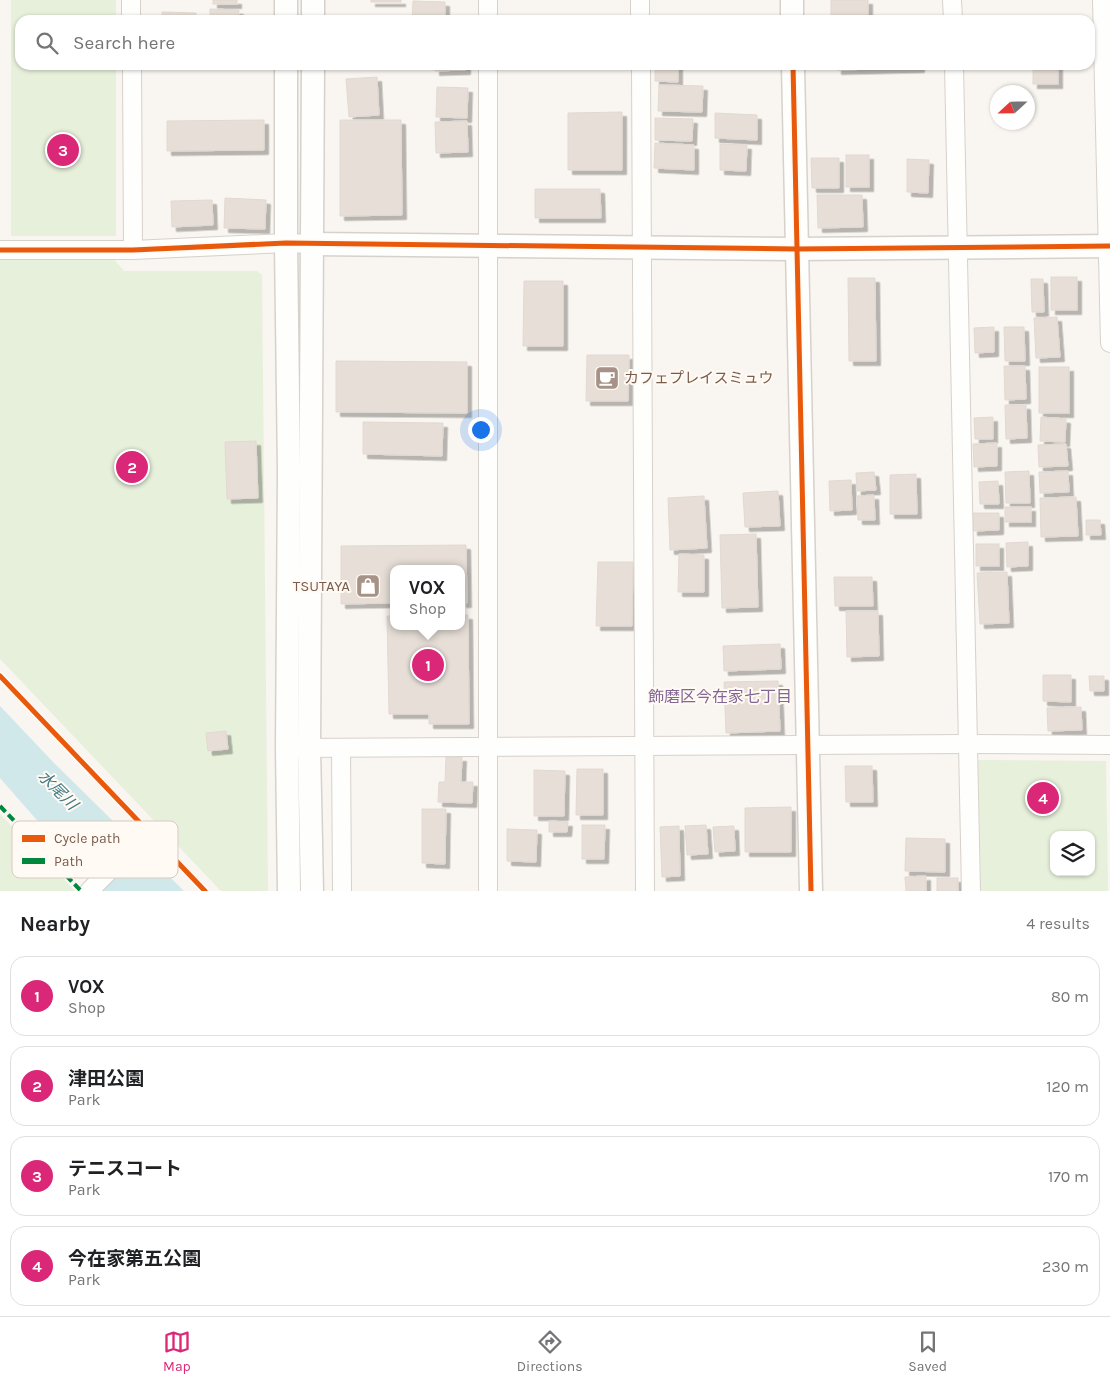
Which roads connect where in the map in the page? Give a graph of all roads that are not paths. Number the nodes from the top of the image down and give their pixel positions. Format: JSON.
{"nodes":[{"id":1,"x":131,"y":0,"type":"edge"},
{"id":2,"x":286,"y":0,"type":"edge"},
{"id":3,"x":313,"y":0,"type":"edge"},
{"id":4,"x":488,"y":0,"type":"edge"},
{"id":5,"x":640,"y":0,"type":"edge"},
{"id":6,"x":792,"y":0,"type":"edge"},
{"id":7,"x":952,"y":0,"type":"edge"},
{"id":8,"x":1102,"y":0,"type":"edge"},
{"id":9,"x":131,"y":15,"type":"edge"},
{"id":10,"x":286,"y":15,"type":"edge"},
{"id":11,"x":313,"y":15,"type":"edge"},
{"id":12,"x":488,"y":15,"type":"edge"},
{"id":13,"x":640,"y":15,"type":"edge"},
{"id":14,"x":792,"y":15,"type":"edge"},
{"id":15,"x":953,"y":15,"type":"edge"},
{"id":16,"x":132,"y":70,"type":"edge"},
{"id":17,"x":286,"y":70,"type":"edge"},
{"id":18,"x":313,"y":70,"type":"edge"},
{"id":19,"x":488,"y":70,"type":"edge"},
{"id":20,"x":641,"y":70,"type":"edge"},
{"id":21,"x":793,"y":70,"type":"edge"},
{"id":22,"x":954,"y":70,"type":"edge"},
{"id":23,"x":1107,"y":97,"type":"edge"},
{"id":24,"x":286,"y":243,"type":"junction"},
{"id":25,"x":312,"y":244,"type":"junction"},
{"id":26,"x":487,"y":245,"type":"junction"},
{"id":27,"x":957,"y":246,"type":"junction"},
{"id":28,"x":1109,"y":246,"type":"edge"},
{"id":29,"x":642,"y":247,"type":"junction"},
{"id":30,"x":796,"y":249,"type":"junction"},
{"id":31,"x":0,"y":250,"type":"edge"},
{"id":32,"x":133,"y":250,"type":"junction"},
{"id":33,"x":1110,"y":343,"type":"edge"},
{"id":34,"x":968,"y":744,"type":"junction"},
{"id":35,"x":809,"y":745,"type":"junction"},
{"id":36,"x":644,"y":746,"type":"junction"},
{"id":37,"x":1110,"y":746,"type":"edge"},
{"id":38,"x":489,"y":747,"type":"junction"},
{"id":39,"x":298,"y":748,"type":"junction"},
{"id":40,"x":341,"y":748,"type":"junction"},
{"id":41,"x":103,"y":878,"type":"edge"},
{"id":42,"x":90,"y":891,"type":"edge"},
{"id":43,"x":289,"y":891,"type":"edge"},
{"id":44,"x":312,"y":891,"type":"edge"},
{"id":45,"x":342,"y":891,"type":"edge"},
{"id":46,"x":488,"y":891,"type":"edge"},
{"id":47,"x":645,"y":891,"type":"edge"},
{"id":48,"x":811,"y":891,"type":"edge"},
{"id":49,"x":971,"y":891,"type":"edge"}],
"edges":[{"from":1,"to":9,"type":"street"},
{"from":2,"to":10,"type":"street"},
{"from":3,"to":11,"type":"street"},
{"from":4,"to":12,"type":"street"},
{"from":5,"to":13,"type":"street"},
{"from":6,"to":14,"type":"street"},
{"from":7,"to":15,"type":"street"},
{"from":8,"to":23,"type":"street"},
{"from":16,"to":32,"type":"street"},
{"from":17,"to":24,"type":"street"},
{"from":18,"to":25,"type":"street"},
{"from":19,"to":26,"type":"street"},
{"from":20,"to":29,"type":"street"},
{"from":21,"to":30,"type":"street"},
{"from":22,"to":27,"type":"street"},
{"from":23,"to":28,"type":"street"},
{"from":24,"to":25,"type":"street"},
{"from":24,"to":32,"type":"street"},
{"from":24,"to":39,"type":"street"},
{"from":25,"to":26,"type":"street"},
{"from":25,"to":39,"type":"street"},
{"from":26,"to":29,"type":"street"},
{"from":26,"to":38,"type":"street"},
{"from":27,"to":28,"type":"street"},
{"from":27,"to":30,"type":"street"},
{"from":27,"to":34,"type":"street"},
{"from":28,"to":33,"type":"street"},
{"from":29,"to":30,"type":"street"},
{"from":29,"to":36,"type":"street"},
{"from":30,"to":35,"type":"street"},
{"from":31,"to":32,"type":"street"},
{"from":34,"to":35,"type":"street"},
{"from":34,"to":37,"type":"street"},
{"from":34,"to":49,"type":"street"},
{"from":35,"to":36,"type":"street"},
{"from":35,"to":48,"type":"street"},
{"from":36,"to":38,"type":"street"},
{"from":36,"to":47,"type":"street"},
{"from":38,"to":40,"type":"street"},
{"from":38,"to":46,"type":"street"},
{"from":39,"to":40,"type":"street"},
{"from":39,"to":43,"type":"street"},
{"from":39,"to":44,"type":"street"},
{"from":40,"to":45,"type":"street"},
{"from":41,"to":42,"type":"street"}]}
